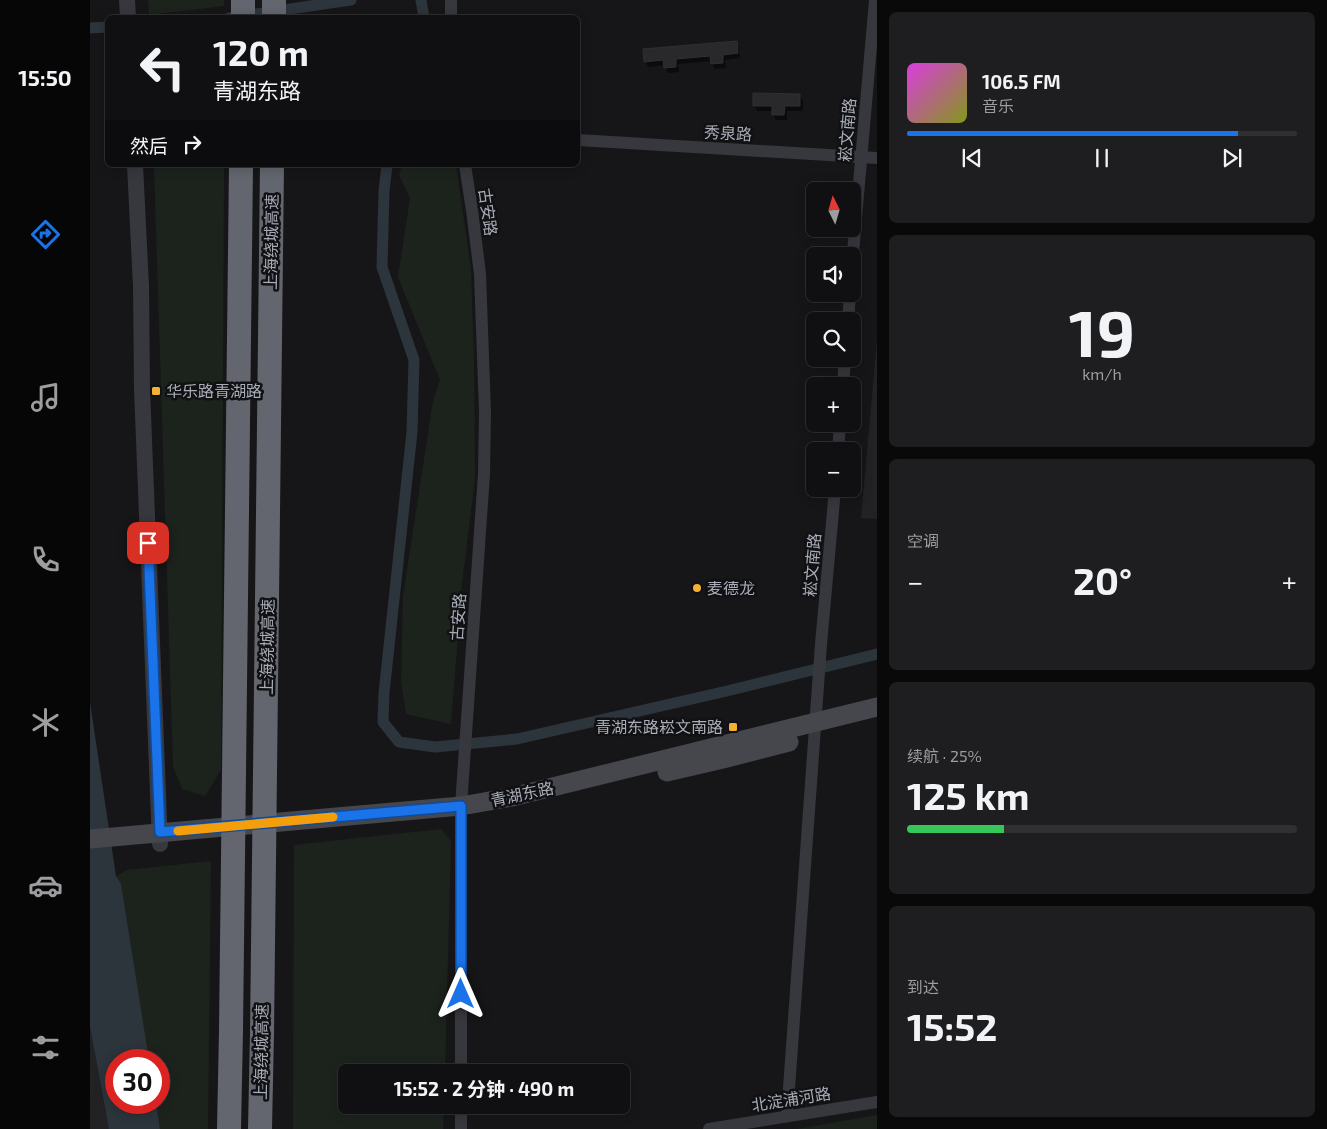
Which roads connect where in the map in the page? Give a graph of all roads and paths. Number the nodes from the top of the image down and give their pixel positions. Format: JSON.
{"nodes":[{"id":1,"x":243,"y":0,"type":"edge"},
{"id":2,"x":274,"y":0,"type":"edge"},
{"id":3,"x":451,"y":0,"type":"edge"},
{"id":4,"x":875,"y":1,"type":"edge"},
{"id":5,"x":243,"y":15,"type":"edge"},
{"id":6,"x":274,"y":15,"type":"edge"},
{"id":7,"x":451,"y":15,"type":"edge"},
{"id":8,"x":580,"y":140,"type":"edge"},
{"id":9,"x":861,"y":157,"type":"junction"},
{"id":10,"x":877,"y":158,"type":"edge"},
{"id":11,"x":135,"y":167,"type":"edge"},
{"id":12,"x":241,"y":167,"type":"edge"},
{"id":13,"x":272,"y":167,"type":"edge"},
{"id":14,"x":465,"y":167,"type":"edge"},
{"id":15,"x":853,"y":247,"type":"edge"},
{"id":16,"x":834,"y":497,"type":"edge"},
{"id":17,"x":877,"y":706,"type":"edge"},
{"id":18,"x":877,"y":719,"type":"edge"},
{"id":19,"x":815,"y":728,"type":"junction"},
{"id":20,"x":461,"y":811,"type":"junction"},
{"id":21,"x":160,"y":838,"type":"junction"},
{"id":22,"x":90,"y":839,"type":"edge"},
{"id":23,"x":99,"y":850,"type":"edge"},
{"id":24,"x":461,"y":1064,"type":"edge"},
{"id":25,"x":877,"y":1102,"type":"edge"},
{"id":26,"x":461,"y":1114,"type":"edge"},
{"id":27,"x":786,"y":1116,"type":"junction"},
{"id":28,"x":229,"y":1129,"type":"edge"},
{"id":29,"x":260,"y":1129,"type":"edge"},
{"id":30,"x":461,"y":1129,"type":"edge"},
{"id":31,"x":710,"y":1129,"type":"edge"}],
"edges":[{"from":1,"to":5,"type":"highway"},
{"from":2,"to":6,"type":"highway"},
{"from":3,"to":7,"type":"street"},
{"from":4,"to":9,"type":"street","name":"崧文南路"},
{"from":8,"to":9,"type":"street","name":"秀泉路"},
{"from":9,"to":10,"type":"street","name":"秀泉路"},
{"from":9,"to":15,"type":"street","name":"崧文南路"},
{"from":11,"to":21,"type":"street"},
{"from":12,"to":28,"type":"highway","name":"上海绕城高速","bridge":true},
{"from":13,"to":29,"type":"highway","name":"上海绕城高速","bridge":true},
{"from":14,"to":20,"type":"street","name":"古安路"},
{"from":16,"to":19,"type":"street","name":"崧文南路"},
{"from":17,"to":19,"type":"main road","name":"青湖东路"},
{"from":18,"to":19,"type":"main road","name":"青湖东路"},
{"from":19,"to":20,"type":"main road","name":"青湖东路"},
{"from":19,"to":27,"type":"street","name":"崧文南路"},
{"from":20,"to":21,"type":"main road","name":"青湖东路"},
{"from":20,"to":24,"type":"street","name":"古安路"},
{"from":21,"to":22,"type":"main road"},
{"from":21,"to":23,"type":"main road"},
{"from":25,"to":27,"type":"street","name":"北淀浦河路"},
{"from":26,"to":30,"type":"street"},
{"from":27,"to":31,"type":"street","name":"北淀浦河路"}]}
